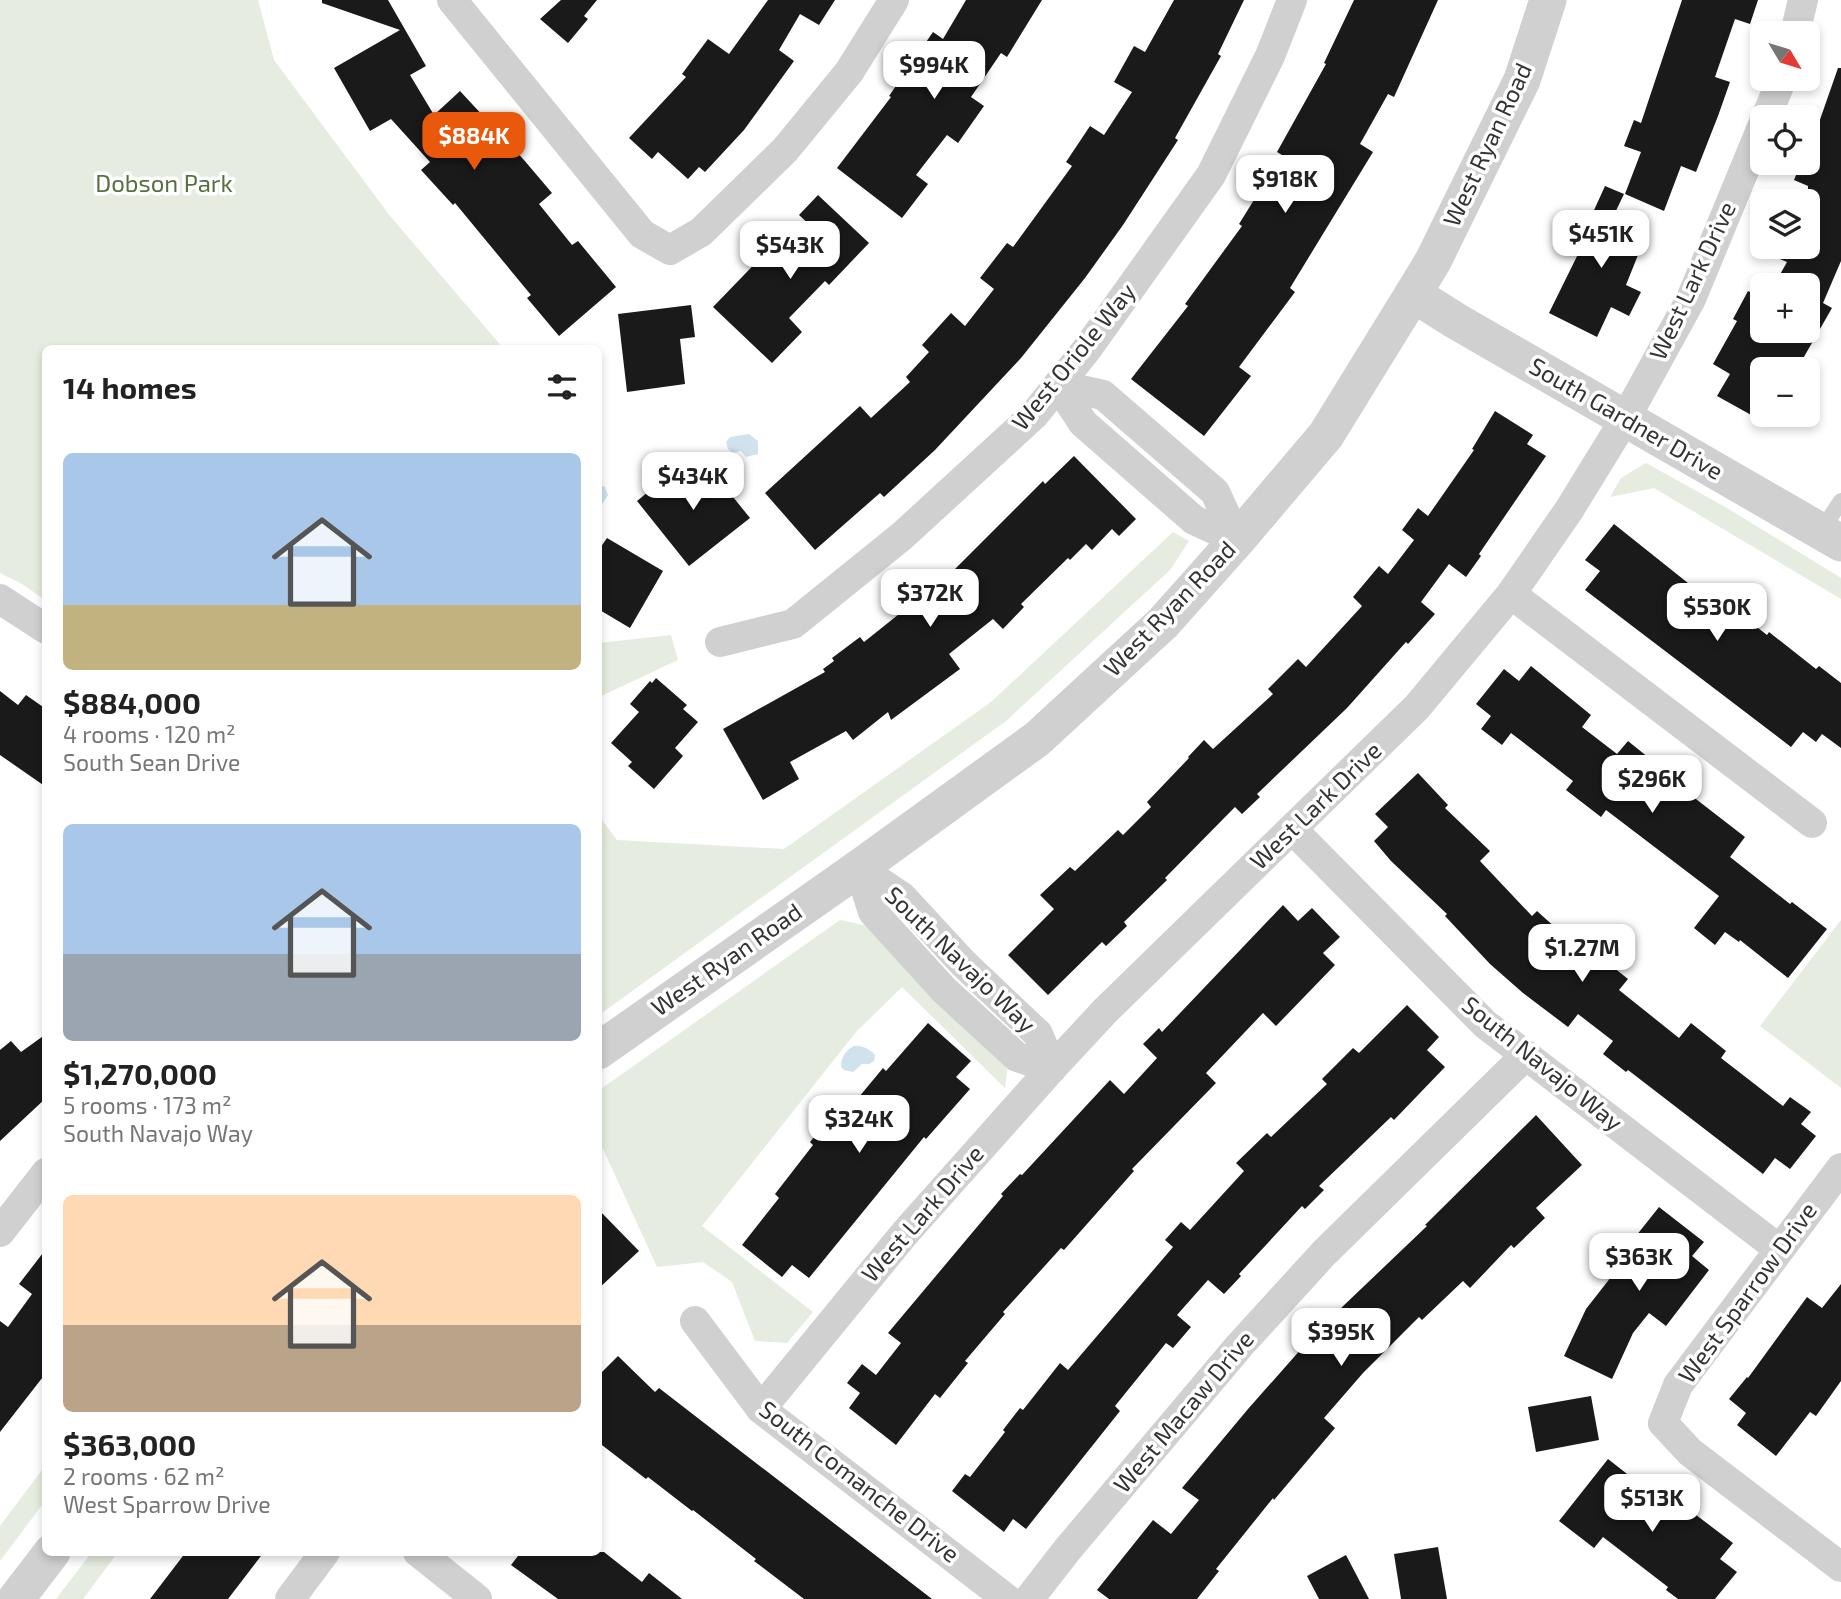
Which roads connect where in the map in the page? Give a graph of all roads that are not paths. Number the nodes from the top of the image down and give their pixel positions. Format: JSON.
{"nodes":[{"id":1,"x":452,"y":0,"type":"edge"},
{"id":2,"x":894,"y":0,"type":"edge"},
{"id":3,"x":1292,"y":0,"type":"edge"},
{"id":4,"x":1548,"y":0,"type":"edge"},
{"id":5,"x":1803,"y":0,"type":"edge"},
{"id":6,"x":1797,"y":21,"type":"edge"},
{"id":7,"x":1750,"y":156,"type":"edge"},
{"id":8,"x":1413,"y":294,"type":"junction"},
{"id":9,"x":1058,"y":385,"type":"junction"},
{"id":10,"x":1625,"y":419,"type":"junction"},
{"id":11,"x":1841,"y":501,"type":"edge"},
{"id":12,"x":1831,"y":537,"type":"edge"},
{"id":13,"x":1237,"y":540,"type":"junction"},
{"id":14,"x":1511,"y":594,"type":"junction"},
{"id":15,"x":3,"y":607,"type":"edge"},
{"id":16,"x":42,"y":627,"type":"edge"},
{"id":17,"x":720,"y":642,"type":"dead end"},
{"id":18,"x":1812,"y":823,"type":"dead end"},
{"id":19,"x":1292,"y":829,"type":"junction"},
{"id":20,"x":859,"y":868,"type":"junction"},
{"id":21,"x":602,"y":1048,"type":"edge"},
{"id":22,"x":1526,"y":1055,"type":"junction"},
{"id":23,"x":1052,"y":1068,"type":"junction"},
{"id":24,"x":1841,"y":1168,"type":"edge"},
{"id":25,"x":42,"y":1177,"type":"edge"},
{"id":26,"x":0,"y":1233,"type":"edge"},
{"id":27,"x":1779,"y":1249,"type":"junction"},
{"id":28,"x":695,"y":1321,"type":"dead end"},
{"id":29,"x":761,"y":1409,"type":"junction"},
{"id":30,"x":49,"y":1556,"type":"edge"},
{"id":31,"x":322,"y":1556,"type":"edge"},
{"id":32,"x":423,"y":1556,"type":"edge"},
{"id":33,"x":1841,"y":1567,"type":"edge"},
{"id":34,"x":16,"y":1599,"type":"edge"},
{"id":35,"x":290,"y":1599,"type":"edge"},
{"id":36,"x":477,"y":1599,"type":"edge"},
{"id":37,"x":1007,"y":1599,"type":"edge"},
{"id":38,"x":1029,"y":1599,"type":"edge"}],
"edges":[{"from":1,"to":2,"type":"street"},
{"from":3,"to":9,"type":"street","name":"West Oriole Way"},
{"from":4,"to":8,"type":"street","name":"West Ryan Road"},
{"from":5,"to":6,"type":"street"},
{"from":7,"to":10,"type":"street","name":"West Lark Drive"},
{"from":8,"to":10,"type":"street","name":"South Gardner Drive"},
{"from":8,"to":13,"type":"street","name":"West Ryan Road"},
{"from":9,"to":13,"type":"street"},
{"from":9,"to":17,"type":"street","name":"West Oriole Way"},
{"from":10,"to":12,"type":"street","name":"South Gardner Drive"},
{"from":10,"to":14,"type":"street","name":"West Lark Drive"},
{"from":11,"to":12,"type":"lane"},
{"from":13,"to":20,"type":"street","name":"West Ryan Road"},
{"from":14,"to":18,"type":"street"},
{"from":14,"to":19,"type":"street","name":"West Lark Drive"},
{"from":15,"to":16,"type":"street"},
{"from":19,"to":22,"type":"street","name":"South Navajo Way"},
{"from":19,"to":23,"type":"street","name":"West Lark Drive"},
{"from":20,"to":21,"type":"street","name":"West Ryan Road"},
{"from":20,"to":23,"type":"street","name":"South Navajo Way"},
{"from":22,"to":27,"type":"street","name":"South Navajo Way"},
{"from":22,"to":38,"type":"street","name":"West Macaw Drive"},
{"from":23,"to":29,"type":"street","name":"West Lark Drive"},
{"from":24,"to":27,"type":"street","name":"West Sparrow Drive"},
{"from":25,"to":26,"type":"street"},
{"from":27,"to":33,"type":"street","name":"West Sparrow Drive"},
{"from":28,"to":29,"type":"street","name":"South Comanche Drive"},
{"from":29,"to":37,"type":"street","name":"South Comanche Drive"},
{"from":30,"to":34,"type":"street"},
{"from":31,"to":35,"type":"street"},
{"from":32,"to":36,"type":"street"}]}
